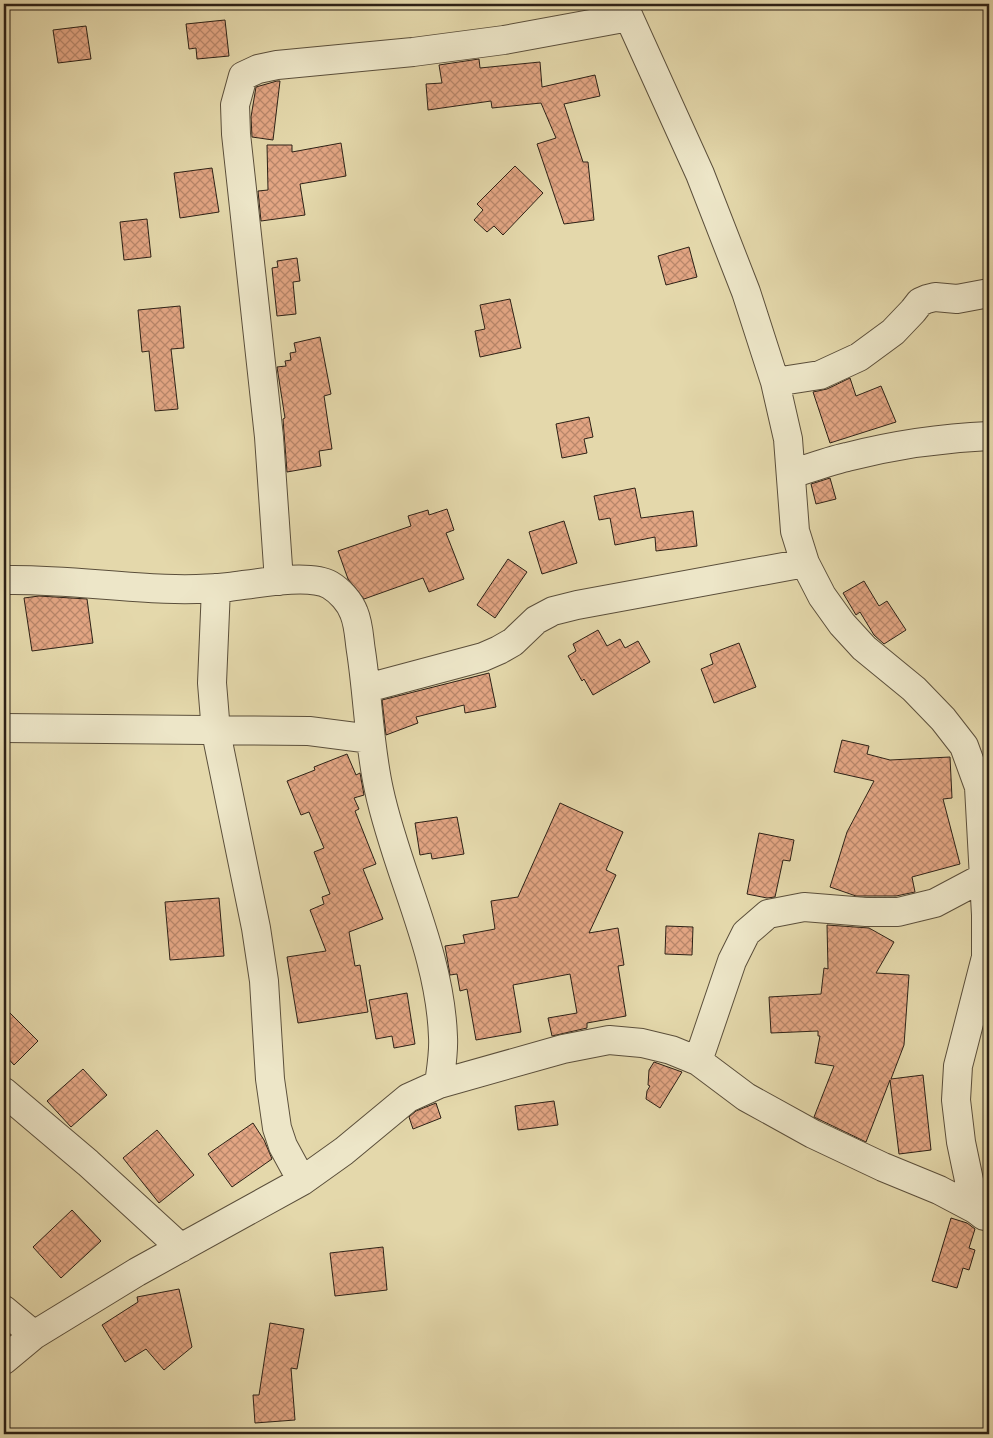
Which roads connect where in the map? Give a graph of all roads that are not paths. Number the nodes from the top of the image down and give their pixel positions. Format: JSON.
{"nodes":[{"id":1,"x":626,"y":11,"type":"edge"},
{"id":2,"x":989,"y":293,"type":"edge"},
{"id":3,"x":775,"y":382,"type":"junction"},
{"id":4,"x":989,"y":436,"type":"edge"},
{"id":5,"x":792,"y":474,"type":"junction"},
{"id":6,"x":805,"y":563,"type":"junction"},
{"id":7,"x":4,"y":580,"type":"edge"},
{"id":8,"x":279,"y":581,"type":"junction"},
{"id":9,"x":216,"y":588,"type":"junction"},
{"id":10,"x":367,"y":688,"type":"junction"},
{"id":11,"x":4,"y":728,"type":"edge"},
{"id":12,"x":216,"y":732,"type":"junction"},
{"id":13,"x":371,"y":739,"type":"junction"},
{"id":14,"x":984,"y":877,"type":"junction"},
{"id":15,"x":698,"y":1061,"type":"junction"},
{"id":16,"x":439,"y":1084,"type":"junction"},
{"id":17,"x":4,"y":1092,"type":"edge"},
{"id":18,"x":302,"y":1181,"type":"junction"},
{"id":19,"x":982,"y":1214,"type":"edge"},
{"id":20,"x":181,"y":1248,"type":"junction"},
{"id":21,"x":4,"y":1310,"type":"edge"},
{"id":22,"x":34,"y":1335,"type":"junction"},
{"id":23,"x":4,"y":1360,"type":"edge"}],
"edges":[{"from":1,"to":3,"type":"street"},
{"from":1,"to":8,"type":"street"},
{"from":2,"to":3,"type":"street"},
{"from":3,"to":5,"type":"street"},
{"from":4,"to":5,"type":"street"},
{"from":5,"to":6,"type":"street"},
{"from":6,"to":10,"type":"street"},
{"from":6,"to":14,"type":"street"},
{"from":7,"to":9,"type":"street"},
{"from":8,"to":9,"type":"street"},
{"from":8,"to":10,"type":"street"},
{"from":9,"to":12,"type":"street"},
{"from":10,"to":13,"type":"street"},
{"from":11,"to":12,"type":"street"},
{"from":12,"to":13,"type":"street"},
{"from":12,"to":18,"type":"street"},
{"from":13,"to":16,"type":"street"},
{"from":14,"to":15,"type":"street"},
{"from":14,"to":19,"type":"street"},
{"from":15,"to":16,"type":"street"},
{"from":15,"to":19,"type":"street"},
{"from":16,"to":18,"type":"street"},
{"from":17,"to":20,"type":"street"},
{"from":18,"to":20,"type":"street"},
{"from":20,"to":22,"type":"street"},
{"from":21,"to":22,"type":"street"},
{"from":22,"to":23,"type":"street"}]}
